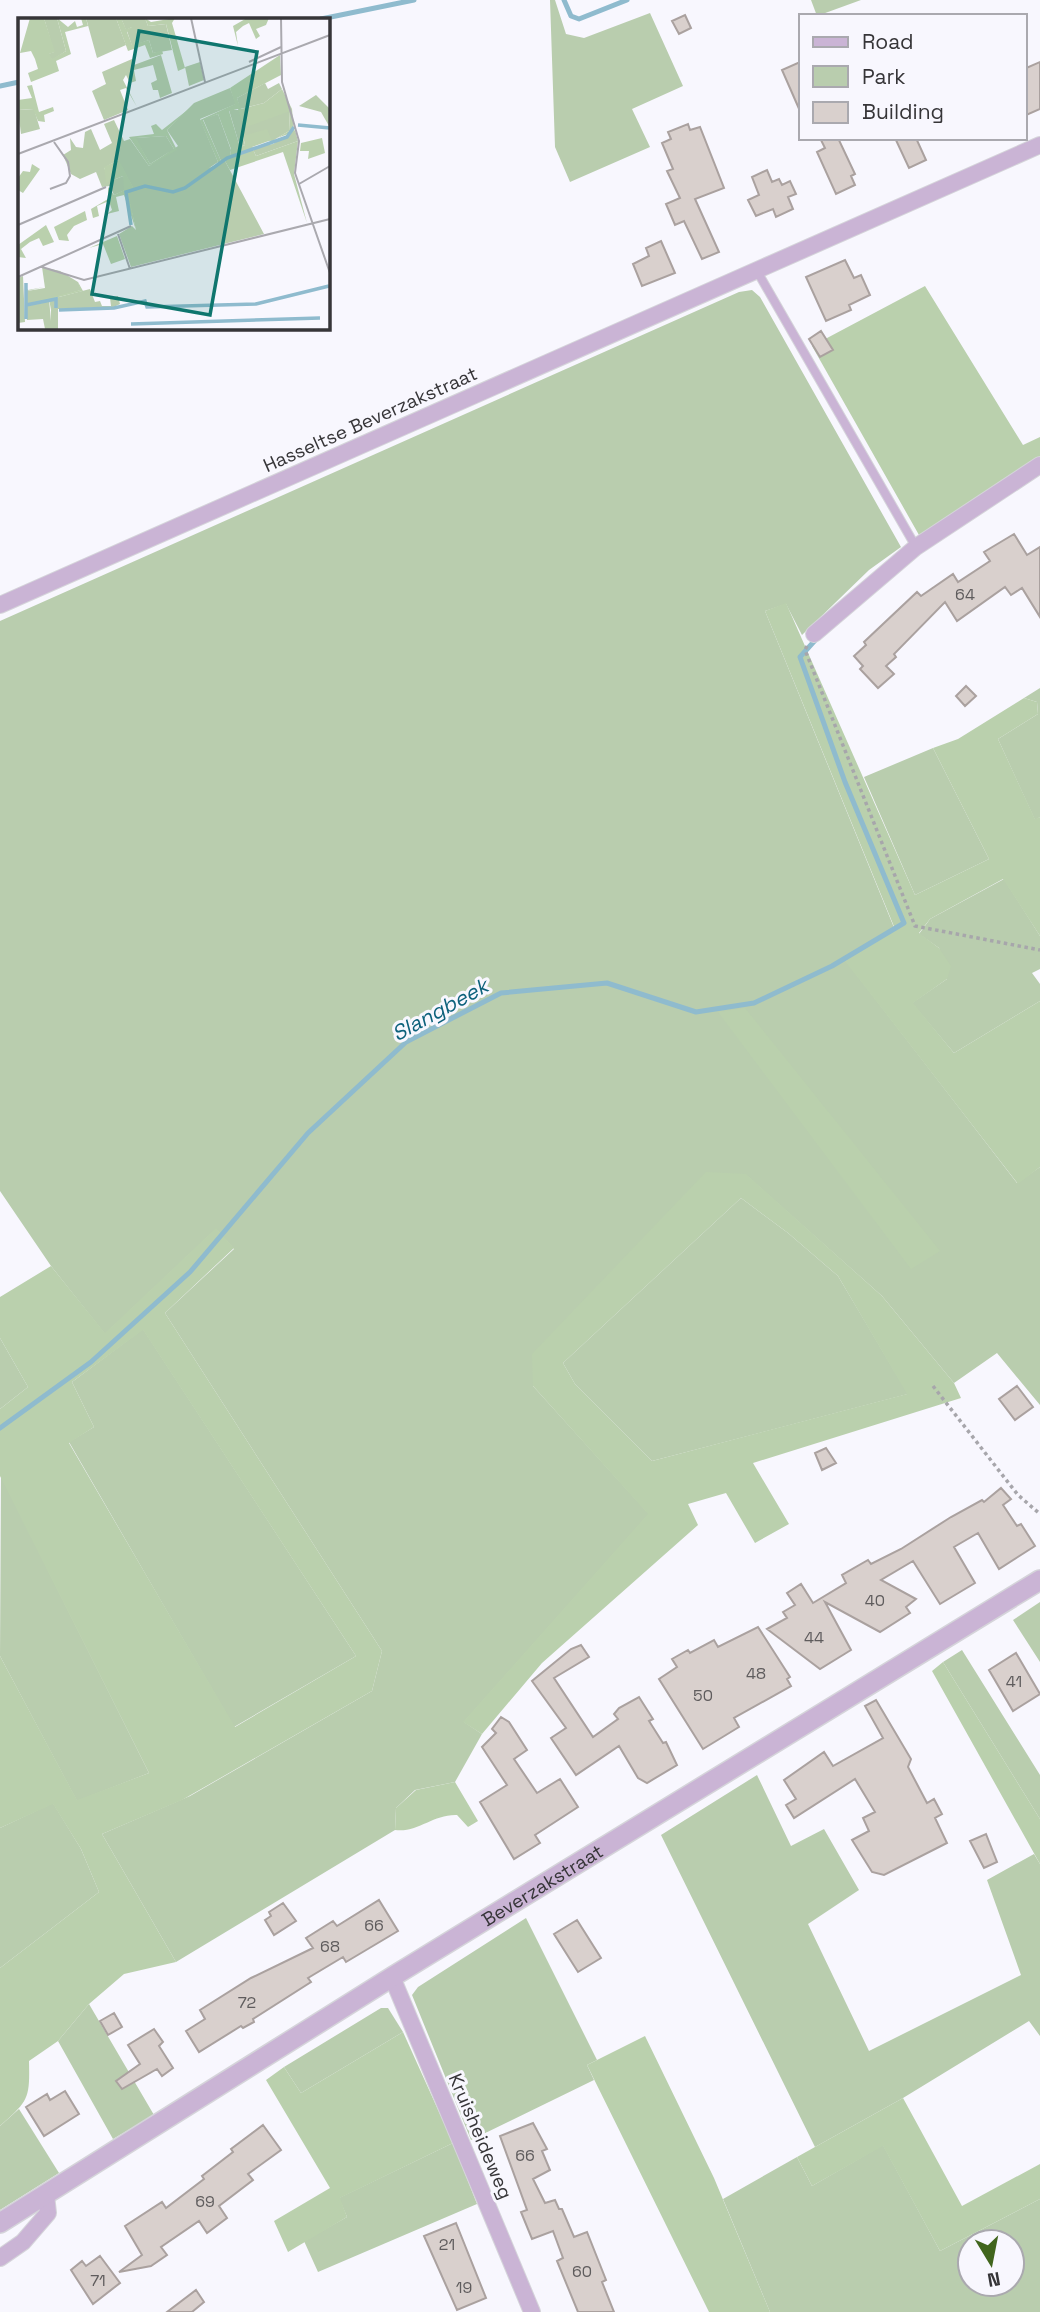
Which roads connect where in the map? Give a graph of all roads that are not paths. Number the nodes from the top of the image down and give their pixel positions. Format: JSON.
{"nodes":[{"id":1,"x":1040,"y":145,"type":"edge"},
{"id":2,"x":757,"y":271,"type":"junction"},
{"id":3,"x":1040,"y":465,"type":"edge"},
{"id":4,"x":916,"y":547,"type":"junction"},
{"id":5,"x":0,"y":605,"type":"edge"},
{"id":6,"x":814,"y":635,"type":"road end"},
{"id":7,"x":1040,"y":1580,"type":"edge"},
{"id":8,"x":392,"y":1977,"type":"junction"},
{"id":9,"x":46,"y":2195,"type":"junction"},
{"id":10,"x":0,"y":2224,"type":"edge"},
{"id":11,"x":0,"y":2258,"type":"edge"},
{"id":12,"x":532,"y":2312,"type":"edge"}],
"edges":[{"from":1,"to":2,"type":"street","name":"Hasseltse Beverzakstraat"},
{"from":2,"to":4,"type":"lane"},
{"from":2,"to":5,"type":"street","name":"Hasseltse Beverzakstraat"},
{"from":3,"to":4,"type":"street"},
{"from":4,"to":6,"type":"street"},
{"from":7,"to":8,"type":"street","name":"Beverzakstraat"},
{"from":8,"to":9,"type":"street","name":"Beverzakstraat"},
{"from":8,"to":12,"type":"street","name":"Kruisheideweg"},
{"from":9,"to":10,"type":"street","name":"Beverzakstraat"},
{"from":9,"to":11,"type":"street"}]}
